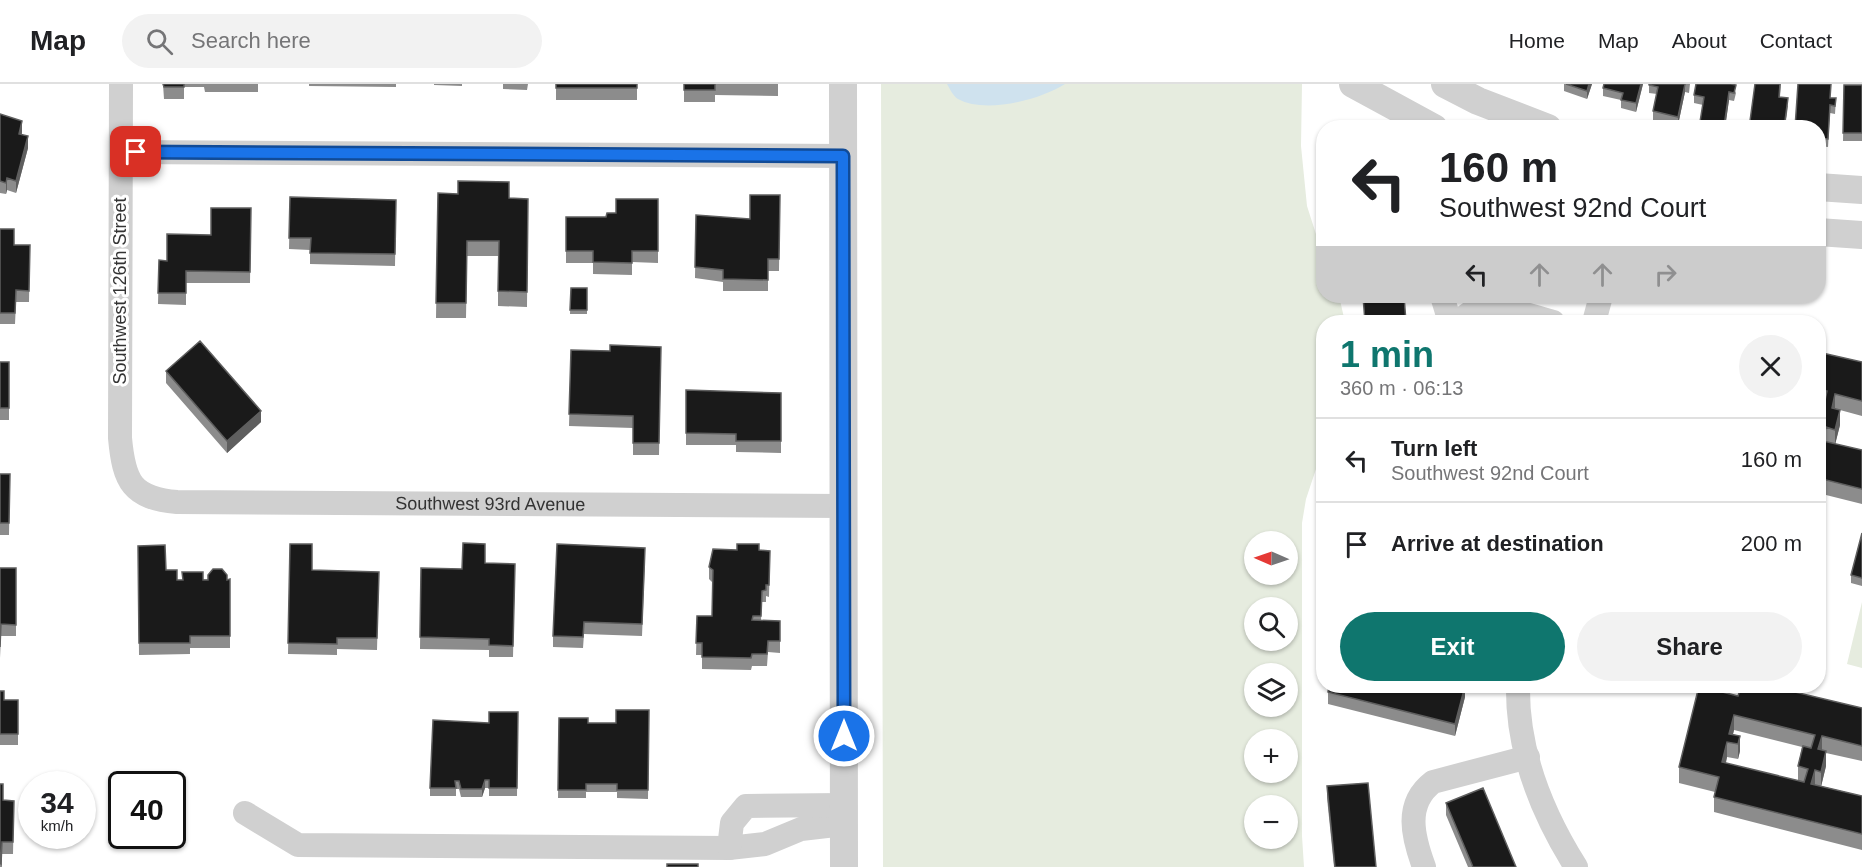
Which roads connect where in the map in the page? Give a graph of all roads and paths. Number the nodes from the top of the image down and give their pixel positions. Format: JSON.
{"nodes":[{"id":1,"x":121,"y":84,"type":"edge"},
{"id":2,"x":843,"y":84,"type":"edge"},
{"id":3,"x":1353,"y":84,"type":"edge"},
{"id":4,"x":1446,"y":84,"type":"edge"},
{"id":5,"x":1419,"y":120,"type":"edge"},
{"id":6,"x":1527,"y":120,"type":"edge"},
{"id":7,"x":122,"y":152,"type":"junction"},
{"id":8,"x":843,"y":156,"type":"junction"},
{"id":9,"x":1826,"y":188,"type":"edge"},
{"id":10,"x":1862,"y":190,"type":"edge"},
{"id":11,"x":1826,"y":233,"type":"edge"},
{"id":12,"x":1862,"y":235,"type":"edge"},
{"id":13,"x":1468,"y":315,"type":"edge"},
{"id":14,"x":1524,"y":315,"type":"edge"},
{"id":15,"x":140,"y":494,"type":"joint"},
{"id":16,"x":843,"y":506,"type":"junction"},
{"id":17,"x":1519,"y":693,"type":"edge"},
{"id":18,"x":1528,"y":757,"type":"junction"},
{"id":19,"x":245,"y":813,"type":"dead end"},
{"id":20,"x":844,"y":815,"type":"junction"},
{"id":21,"x":729,"y":848,"type":"junction"},
{"id":22,"x":844,"y":867,"type":"edge"},
{"id":23,"x":1425,"y":867,"type":"edge"},
{"id":24,"x":1576,"y":867,"type":"edge"}],
"edges":[{"from":1,"to":7,"type":"street","name":"Southwest 126th Street"},
{"from":2,"to":8,"type":"street"},
{"from":3,"to":5,"type":"street"},
{"from":4,"to":6,"type":"street"},
{"from":7,"to":8,"type":"street"},
{"from":7,"to":15,"type":"street","name":"Southwest 126th Street"},
{"from":8,"to":16,"type":"street"},
{"from":9,"to":10,"type":"street"},
{"from":11,"to":12,"type":"street"},
{"from":13,"to":14,"type":"street"},
{"from":15,"to":16,"type":"street","name":"Southwest 93rd Avenue"},
{"from":16,"to":20,"type":"street"},
{"from":17,"to":18,"type":"street"},
{"from":18,"to":23,"type":"street"},
{"from":18,"to":24,"type":"street"},
{"from":19,"to":21,"type":"street"},
{"from":20,"to":21,"type":"street"},
{"from":20,"to":21,"type":"street"},
{"from":20,"to":22,"type":"street"}]}
